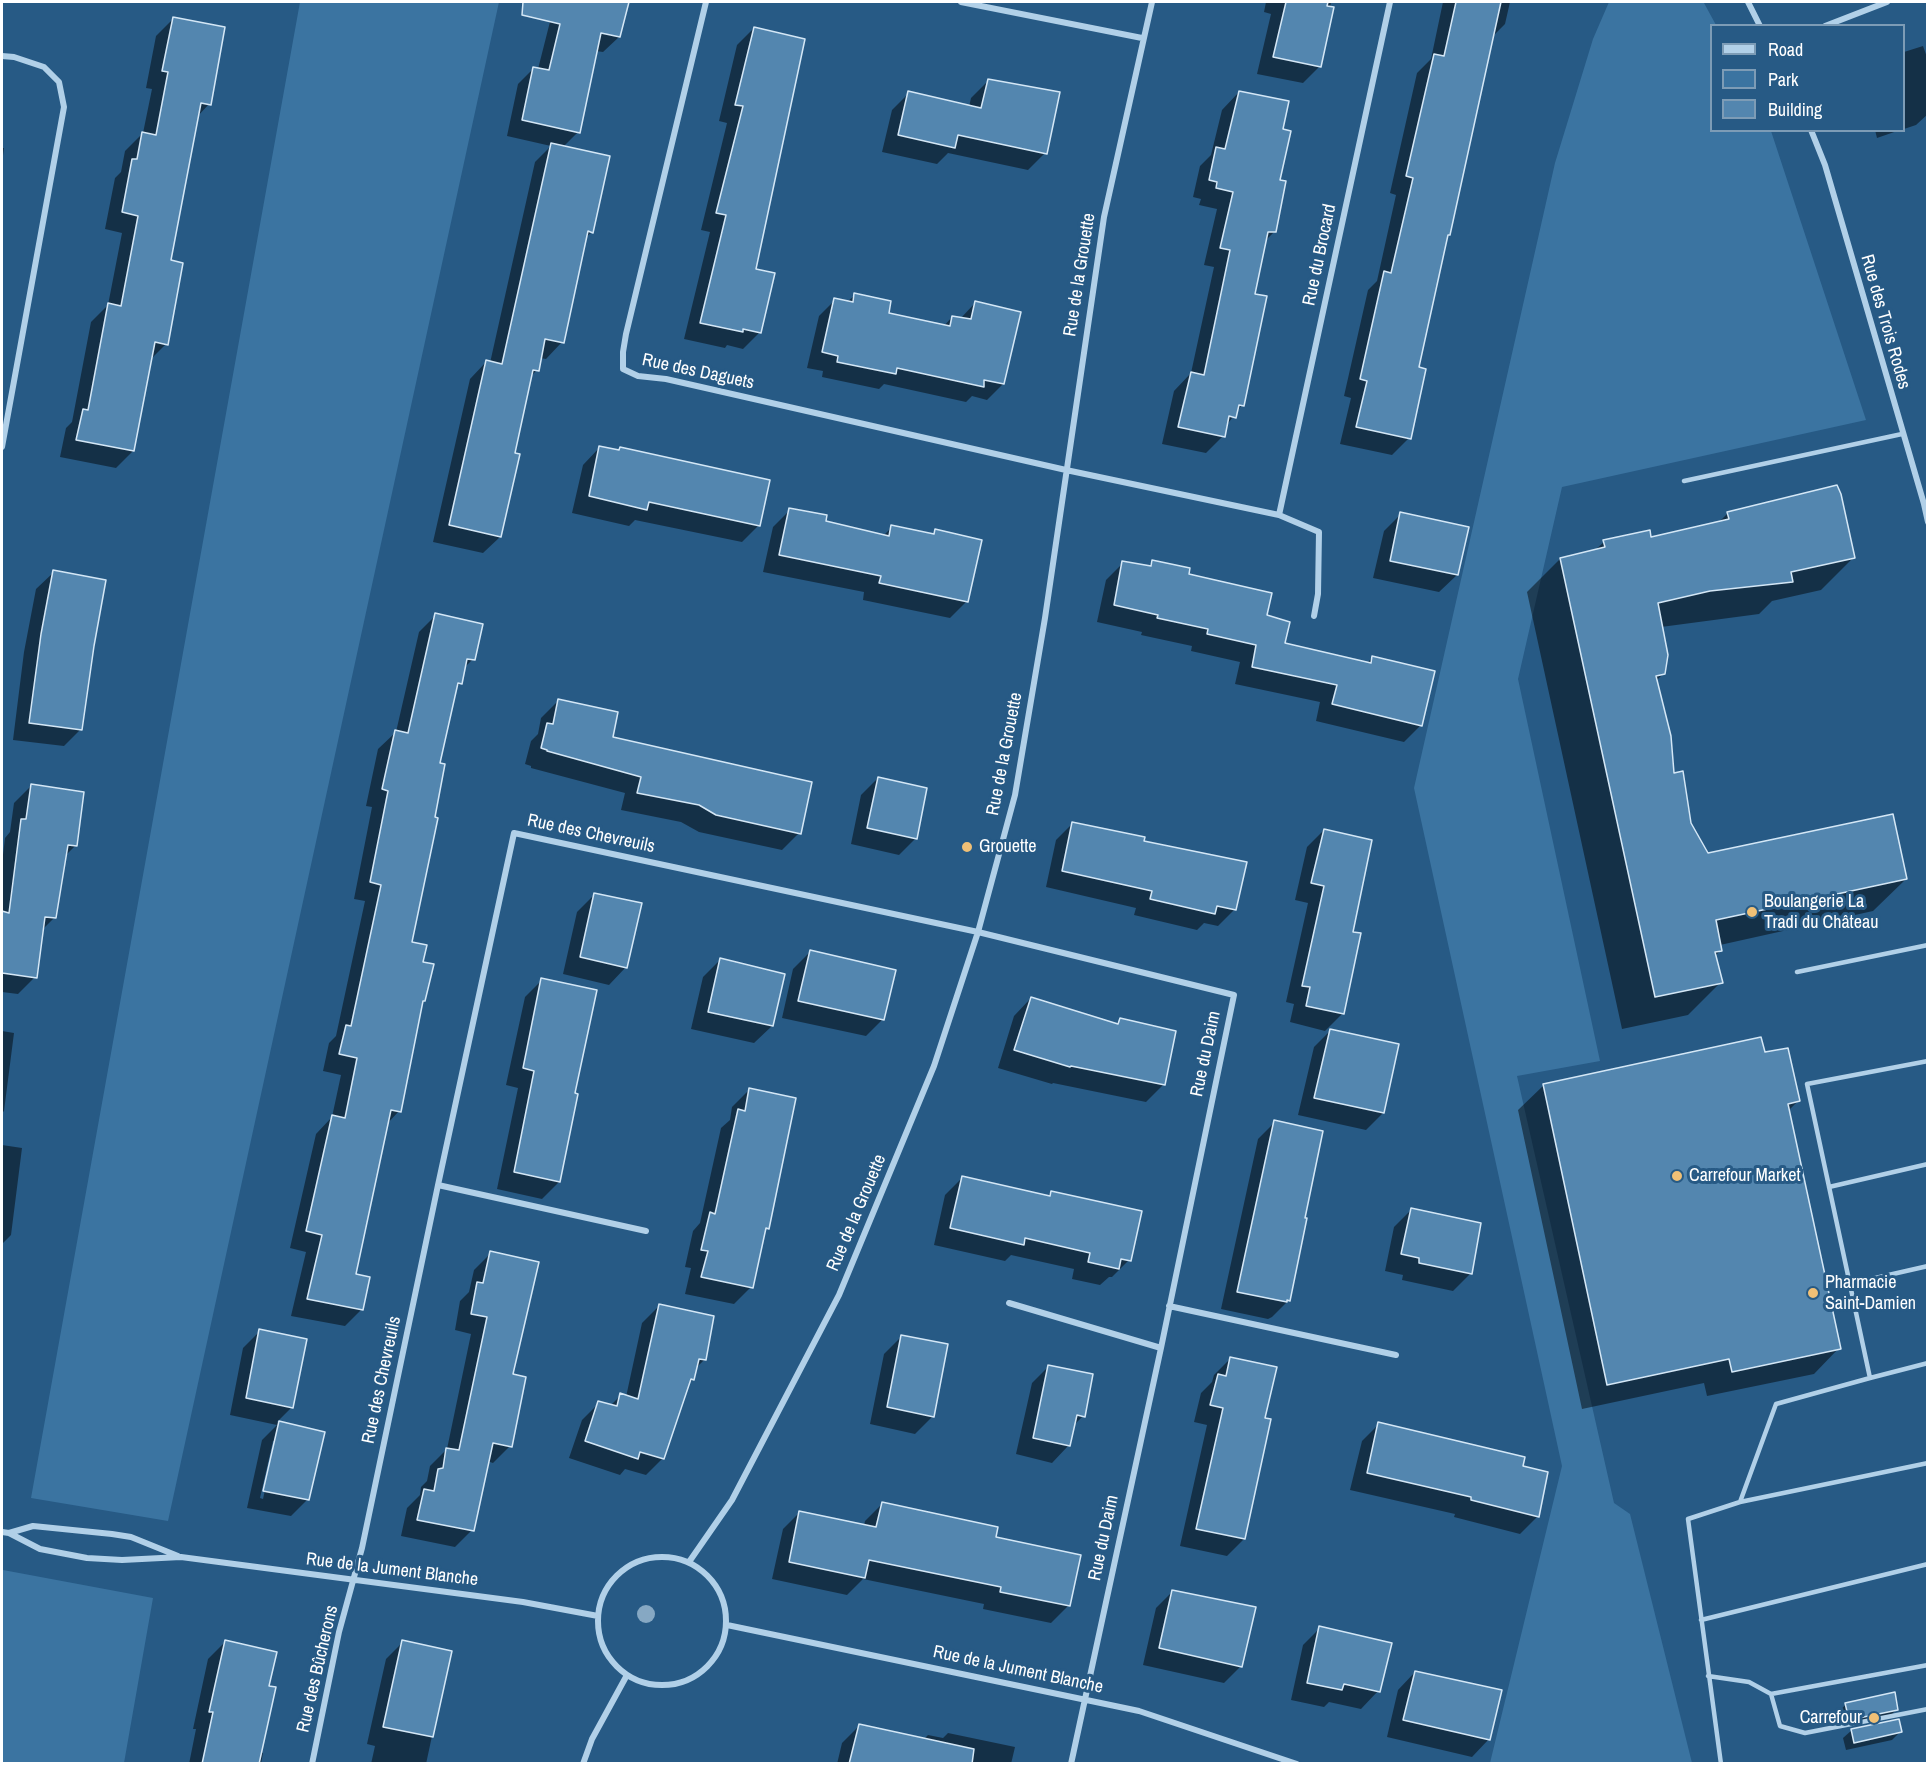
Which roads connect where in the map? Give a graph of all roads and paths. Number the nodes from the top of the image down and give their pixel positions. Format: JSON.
{"nodes":[{"id":1,"x":706,"y":2,"type":"edge"},
{"id":2,"x":961,"y":2,"type":"edge"},
{"id":3,"x":1152,"y":2,"type":"edge"},
{"id":4,"x":1390,"y":2,"type":"edge"},
{"id":5,"x":1748,"y":2,"type":"edge"},
{"id":6,"x":1887,"y":2,"type":"edge"},
{"id":7,"x":1759,"y":24,"type":"edge"},
{"id":8,"x":1830,"y":24,"type":"edge"},
{"id":9,"x":1142,"y":38,"type":"junction"},
{"id":10,"x":2,"y":56,"type":"edge"},
{"id":11,"x":1812,"y":132,"type":"edge"},
{"id":12,"x":1902,"y":434,"type":"junction"},
{"id":13,"x":2,"y":447,"type":"edge"},
{"id":14,"x":1066,"y":470,"type":"junction"},
{"id":15,"x":1684,"y":481,"type":"dead end"},
{"id":16,"x":1279,"y":515,"type":"junction"},
{"id":17,"x":1928,"y":522,"type":"edge"},
{"id":18,"x":1314,"y":616,"type":"dead end"},
{"id":19,"x":978,"y":932,"type":"junction"},
{"id":20,"x":1928,"y":945,"type":"edge"},
{"id":21,"x":1797,"y":972,"type":"dead end"},
{"id":22,"x":1928,"y":1061,"type":"edge"},
{"id":23,"x":1928,"y":1164,"type":"edge"},
{"id":24,"x":438,"y":1185,"type":"junction"},
{"id":25,"x":1829,"y":1187,"type":"junction"},
{"id":26,"x":646,"y":1231,"type":"dead end"},
{"id":27,"x":1928,"y":1266,"type":"edge"},
{"id":28,"x":1850,"y":1284,"type":"junction"},
{"id":29,"x":1009,"y":1303,"type":"dead end"},
{"id":30,"x":1169,"y":1306,"type":"junction"},
{"id":31,"x":1161,"y":1348,"type":"junction"},
{"id":32,"x":1396,"y":1355,"type":"dead end"},
{"id":33,"x":1928,"y":1363,"type":"edge"},
{"id":34,"x":1870,"y":1378,"type":"junction"},
{"id":35,"x":1928,"y":1463,"type":"edge"},
{"id":36,"x":1740,"y":1502,"type":"junction"},
{"id":37,"x":5,"y":1532,"type":"edge"},
{"id":38,"x":181,"y":1557,"type":"junction"},
{"id":39,"x":689,"y":1562,"type":"junction"},
{"id":40,"x":1928,"y":1564,"type":"edge"},
{"id":41,"x":354,"y":1581,"type":"junction"},
{"id":42,"x":598,"y":1616,"type":"junction"},
{"id":43,"x":1701,"y":1620,"type":"junction"},
{"id":44,"x":727,"y":1625,"type":"junction"},
{"id":45,"x":1928,"y":1665,"type":"edge"},
{"id":46,"x":627,"y":1675,"type":"junction"},
{"id":47,"x":1708,"y":1676,"type":"junction"},
{"id":48,"x":1771,"y":1694,"type":"junction"},
{"id":49,"x":1085,"y":1700,"type":"junction"},
{"id":50,"x":1928,"y":1709,"type":"edge"},
{"id":51,"x":312,"y":1764,"type":"edge"},
{"id":52,"x":583,"y":1764,"type":"edge"},
{"id":53,"x":1071,"y":1764,"type":"edge"},
{"id":54,"x":1297,"y":1764,"type":"edge"},
{"id":55,"x":1721,"y":1764,"type":"edge"}],
"edges":[{"from":1,"to":14,"type":"street","name":"Rue des Daguets"},
{"from":2,"to":9,"type":"street"},
{"from":3,"to":9,"type":"street","name":"Rue de la Grouette"},
{"from":4,"to":16,"type":"street","name":"Rue du Brocard"},
{"from":5,"to":7,"type":"street"},
{"from":6,"to":8,"type":"street"},
{"from":9,"to":14,"type":"street","name":"Rue de la Grouette"},
{"from":10,"to":13,"type":"street"},
{"from":11,"to":12,"type":"street","name":"Rue des Trois Rodes"},
{"from":12,"to":15,"type":"lane"},
{"from":12,"to":17,"type":"street","name":"Rue des Trois Rodes"},
{"from":14,"to":16,"type":"street"},
{"from":14,"to":19,"type":"street","name":"Rue de la Grouette"},
{"from":16,"to":18,"type":"street"},
{"from":19,"to":24,"type":"street","name":"Rue des Chevreuils"},
{"from":19,"to":30,"type":"street","name":"Rue du Daim"},
{"from":19,"to":39,"type":"street","name":"Rue de la Grouette"},
{"from":20,"to":21,"type":"lane"},
{"from":22,"to":25,"type":"lane"},
{"from":23,"to":25,"type":"lane"},
{"from":24,"to":26,"type":"street"},
{"from":24,"to":41,"type":"street","name":"Rue des Chevreuils"},
{"from":25,"to":28,"type":"lane"},
{"from":27,"to":28,"type":"lane"},
{"from":28,"to":34,"type":"lane"},
{"from":29,"to":31,"type":"street"},
{"from":30,"to":31,"type":"street","name":"Rue du Daim"},
{"from":30,"to":32,"type":"street"},
{"from":31,"to":49,"type":"street","name":"Rue du Daim"},
{"from":33,"to":34,"type":"lane"},
{"from":34,"to":36,"type":"lane"},
{"from":35,"to":36,"type":"lane"},
{"from":36,"to":43,"type":"lane"},
{"from":37,"to":38,"type":"street","name":"Rue de la Jument Blanche"},
{"from":37,"to":38,"type":"street","name":"Rue de la Jument Blanche"},
{"from":38,"to":41,"type":"street","name":"Rue de la Jument Blanche"},
{"from":39,"to":42,"type":"street"},
{"from":39,"to":44,"type":"street"},
{"from":40,"to":43,"type":"lane"},
{"from":41,"to":42,"type":"street","name":"Rue de la Jument Blanche"},
{"from":41,"to":51,"type":"street","name":"Rue des Bûcherons"},
{"from":42,"to":46,"type":"street"},
{"from":43,"to":47,"type":"lane"},
{"from":44,"to":46,"type":"street"},
{"from":44,"to":49,"type":"street","name":"Rue de la Jument Blanche"},
{"from":45,"to":48,"type":"lane"},
{"from":46,"to":52,"type":"street"},
{"from":47,"to":48,"type":"lane"},
{"from":47,"to":55,"type":"lane"},
{"from":48,"to":50,"type":"lane"},
{"from":49,"to":53,"type":"street","name":"Rue du Daim"},
{"from":49,"to":54,"type":"street","name":"Rue de la Jument Blanche"}]}
